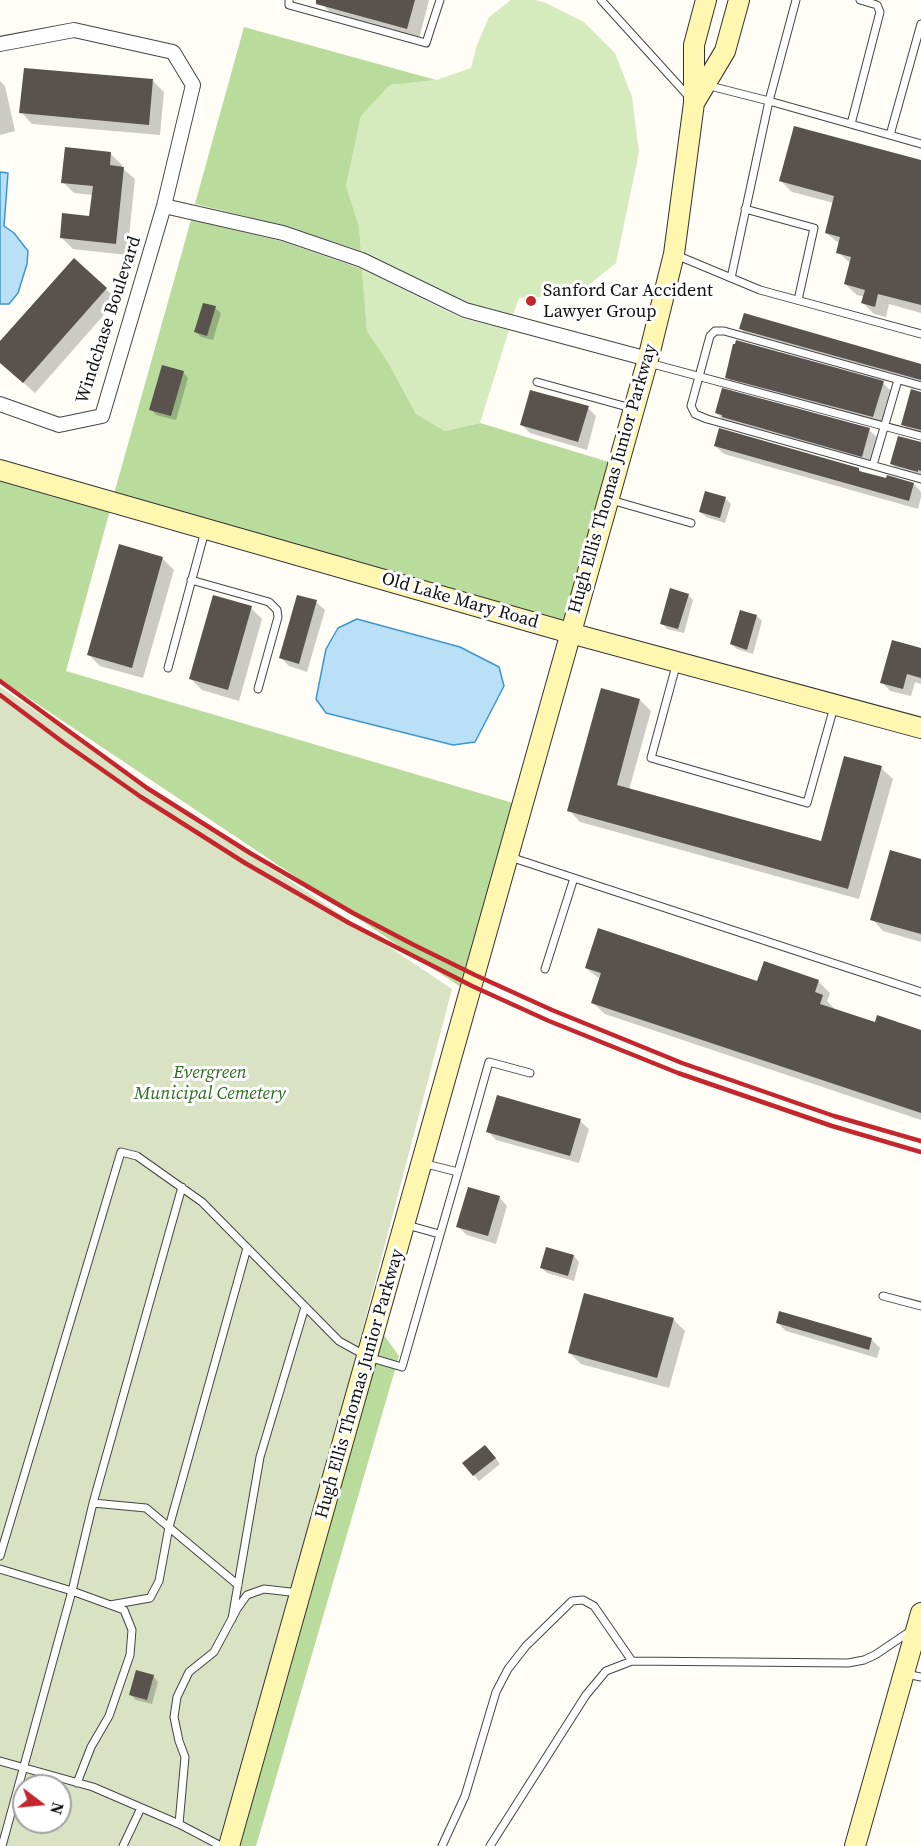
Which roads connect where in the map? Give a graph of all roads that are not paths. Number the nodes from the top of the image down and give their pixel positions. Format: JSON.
{"nodes":[{"id":1,"x":289,"y":0,"type":"edge"},
{"id":2,"x":440,"y":0,"type":"edge"},
{"id":3,"x":600,"y":0,"type":"edge"},
{"id":4,"x":705,"y":0,"type":"edge"},
{"id":5,"x":739,"y":0,"type":"edge"},
{"id":6,"x":796,"y":0,"type":"edge"},
{"id":7,"x":860,"y":0,"type":"edge"},
{"id":8,"x":921,"y":24,"type":"edge"},
{"id":9,"x":0,"y":44,"type":"edge"},
{"id":10,"x":699,"y":84,"type":"junction"},
{"id":11,"x":769,"y":100,"type":"junction"},
{"id":12,"x":694,"y":103,"type":"junction"},
{"id":13,"x":851,"y":124,"type":"junction"},
{"id":14,"x":890,"y":135,"type":"junction"},
{"id":15,"x":921,"y":144,"type":"edge"},
{"id":16,"x":164,"y":206,"type":"junction"},
{"id":17,"x":746,"y":209,"type":"junction"},
{"id":18,"x":674,"y":254,"type":"junction"},
{"id":19,"x":731,"y":278,"type":"junction"},
{"id":20,"x":798,"y":300,"type":"junction"},
{"id":21,"x":921,"y":334,"type":"edge"},
{"id":22,"x":648,"y":361,"type":"junction"},
{"id":23,"x":699,"y":376,"type":"junction"},
{"id":24,"x":898,"y":380,"type":"junction"},
{"id":25,"x":537,"y":382,"type":"dead end"},
{"id":26,"x":921,"y":386,"type":"edge"},
{"id":27,"x":0,"y":404,"type":"edge"},
{"id":28,"x":634,"y":409,"type":"junction"},
{"id":29,"x":884,"y":426,"type":"junction"},
{"id":30,"x":921,"y":436,"type":"edge"},
{"id":31,"x":873,"y":465,"type":"junction"},
{"id":32,"x":0,"y":470,"type":"edge"},
{"id":33,"x":921,"y":478,"type":"edge"},
{"id":34,"x":608,"y":499,"type":"junction"},
{"id":35,"x":691,"y":523,"type":"dead end"},
{"id":36,"x":206,"y":528,"type":"junction"},
{"id":37,"x":191,"y":580,"type":"junction"},
{"id":38,"x":570,"y":633,"type":"junction"},
{"id":39,"x":677,"y":662,"type":"junction"},
{"id":40,"x":168,"y":668,"type":"dead end"},
{"id":41,"x":258,"y":689,"type":"dead end"},
{"id":42,"x":835,"y":704,"type":"junction"},
{"id":43,"x":921,"y":728,"type":"edge"},
{"id":44,"x":508,"y":856,"type":"junction"},
{"id":45,"x":574,"y":878,"type":"junction"},
{"id":46,"x":545,"y":969,"type":"dead end"},
{"id":47,"x":921,"y":992,"type":"edge"},
{"id":48,"x":530,"y":1073,"type":"dead end"},
{"id":49,"x":423,"y":1163,"type":"junction"},
{"id":50,"x":458,"y":1172,"type":"junction"},
{"id":51,"x":182,"y":1187,"type":"junction"},
{"id":52,"x":405,"y":1224,"type":"junction"},
{"id":53,"x":439,"y":1234,"type":"junction"},
{"id":54,"x":247,"y":1248,"type":"junction"},
{"id":55,"x":883,"y":1296,"type":"dead end"},
{"id":56,"x":921,"y":1306,"type":"edge"},
{"id":57,"x":305,"y":1307,"type":"junction"},
{"id":58,"x":368,"y":1357,"type":"junction"},
{"id":59,"x":93,"y":1503,"type":"junction"},
{"id":60,"x":169,"y":1527,"type":"junction"},
{"id":61,"x":0,"y":1556,"type":"edge"},
{"id":62,"x":0,"y":1569,"type":"edge"},
{"id":63,"x":238,"y":1585,"type":"junction"},
{"id":64,"x":72,"y":1591,"type":"junction"},
{"id":65,"x":301,"y":1593,"type":"junction"},
{"id":66,"x":110,"y":1605,"type":"junction"},
{"id":67,"x":232,"y":1619,"type":"junction"},
{"id":68,"x":919,"y":1620,"type":"edge"},
{"id":69,"x":632,"y":1661,"type":"junction"},
{"id":70,"x":912,"y":1675,"type":"edge"},
{"id":71,"x":0,"y":1761,"type":"edge"},
{"id":72,"x":23,"y":1769,"type":"junction"},
{"id":73,"x":77,"y":1783,"type":"junction"},
{"id":74,"x":141,"y":1808,"type":"junction"},
{"id":75,"x":179,"y":1824,"type":"junction"},
{"id":76,"x":2,"y":1846,"type":"edge"},
{"id":77,"x":123,"y":1846,"type":"edge"},
{"id":78,"x":221,"y":1846,"type":"edge"},
{"id":79,"x":229,"y":1846,"type":"edge"},
{"id":80,"x":442,"y":1846,"type":"edge"},
{"id":81,"x":490,"y":1846,"type":"edge"},
{"id":82,"x":855,"y":1846,"type":"edge"}],
"edges":[{"from":1,"to":2,"type":"lane"},
{"from":3,"to":12,"type":"lane"},
{"from":4,"to":10,"type":"main road","name":"Hugh Ellis Thomas Junior Parkway"},
{"from":5,"to":10,"type":"main road"},
{"from":6,"to":11,"type":"lane"},
{"from":7,"to":13,"type":"lane"},
{"from":8,"to":14,"type":"lane"},
{"from":9,"to":16,"type":"street","name":"Windchase Boulevard"},
{"from":10,"to":11,"type":"lane"},
{"from":10,"to":12,"type":"main road","name":"Hugh Ellis Thomas Junior Parkway"},
{"from":11,"to":13,"type":"lane"},
{"from":11,"to":17,"type":"lane"},
{"from":12,"to":18,"type":"main road","name":"Hugh Ellis Thomas Junior Parkway"},
{"from":13,"to":14,"type":"lane"},
{"from":14,"to":15,"type":"lane"},
{"from":16,"to":22,"type":"street"},
{"from":16,"to":27,"type":"street","name":"Windchase Boulevard"},
{"from":17,"to":19,"type":"lane"},
{"from":17,"to":20,"type":"lane"},
{"from":18,"to":19,"type":"lane"},
{"from":18,"to":22,"type":"main road","name":"Hugh Ellis Thomas Junior Parkway"},
{"from":19,"to":20,"type":"lane"},
{"from":20,"to":21,"type":"lane"},
{"from":22,"to":23,"type":"lane"},
{"from":22,"to":28,"type":"main road","name":"Hugh Ellis Thomas Junior Parkway"},
{"from":23,"to":24,"type":"lane"},
{"from":23,"to":29,"type":"lane"},
{"from":23,"to":31,"type":"lane"},
{"from":24,"to":26,"type":"lane"},
{"from":24,"to":29,"type":"lane"},
{"from":25,"to":28,"type":"lane"},
{"from":28,"to":34,"type":"main road","name":"Hugh Ellis Thomas Junior Parkway"},
{"from":29,"to":30,"type":"lane"},
{"from":29,"to":31,"type":"lane"},
{"from":31,"to":33,"type":"lane"},
{"from":32,"to":36,"type":"main road","name":"Old Lake Mary Road"},
{"from":34,"to":35,"type":"lane"},
{"from":34,"to":38,"type":"main road","name":"Hugh Ellis Thomas Junior Parkway"},
{"from":36,"to":37,"type":"lane"},
{"from":36,"to":38,"type":"main road","name":"Old Lake Mary Road"},
{"from":37,"to":40,"type":"lane"},
{"from":37,"to":41,"type":"lane"},
{"from":38,"to":39,"type":"main road","name":"Old Lake Mary Road"},
{"from":38,"to":44,"type":"main road","name":"Hugh Ellis Thomas Junior Parkway"},
{"from":39,"to":42,"type":"main road","name":"Old Lake Mary Road"},
{"from":39,"to":42,"type":"lane"},
{"from":42,"to":43,"type":"main road","name":"Old Lake Mary Road"},
{"from":44,"to":45,"type":"lane"},
{"from":44,"to":49,"type":"main road","name":"Hugh Ellis Thomas Junior Parkway"},
{"from":45,"to":46,"type":"lane"},
{"from":45,"to":47,"type":"lane"},
{"from":48,"to":50,"type":"lane"},
{"from":49,"to":50,"type":"lane"},
{"from":49,"to":52,"type":"main road","name":"Hugh Ellis Thomas Junior Parkway"},
{"from":50,"to":53,"type":"lane"},
{"from":51,"to":54,"type":"lane"},
{"from":51,"to":59,"type":"lane"},
{"from":51,"to":61,"type":"lane"},
{"from":52,"to":53,"type":"lane"},
{"from":52,"to":58,"type":"main road","name":"Hugh Ellis Thomas Junior Parkway"},
{"from":53,"to":58,"type":"lane"},
{"from":54,"to":57,"type":"lane"},
{"from":54,"to":60,"type":"lane"},
{"from":55,"to":56,"type":"lane"},
{"from":57,"to":58,"type":"lane"},
{"from":57,"to":63,"type":"lane"},
{"from":58,"to":65,"type":"main road","name":"Hugh Ellis Thomas Junior Parkway"},
{"from":59,"to":60,"type":"lane"},
{"from":59,"to":64,"type":"lane"},
{"from":60,"to":63,"type":"lane"},
{"from":60,"to":66,"type":"lane"},
{"from":62,"to":64,"type":"lane"},
{"from":63,"to":67,"type":"lane"},
{"from":64,"to":66,"type":"lane"},
{"from":64,"to":72,"type":"lane"},
{"from":65,"to":67,"type":"lane"},
{"from":65,"to":79,"type":"main road","name":"Hugh Ellis Thomas Junior Parkway"},
{"from":66,"to":73,"type":"lane"},
{"from":67,"to":75,"type":"lane"},
{"from":68,"to":69,"type":"lane"},
{"from":68,"to":70,"type":"main road"},
{"from":69,"to":80,"type":"lane"},
{"from":69,"to":81,"type":"lane"},
{"from":70,"to":82,"type":"main road"},
{"from":71,"to":72,"type":"lane"},
{"from":72,"to":73,"type":"lane"},
{"from":72,"to":76,"type":"lane"},
{"from":73,"to":74,"type":"lane"},
{"from":74,"to":75,"type":"lane"},
{"from":74,"to":77,"type":"lane"},
{"from":75,"to":78,"type":"lane"}]}
